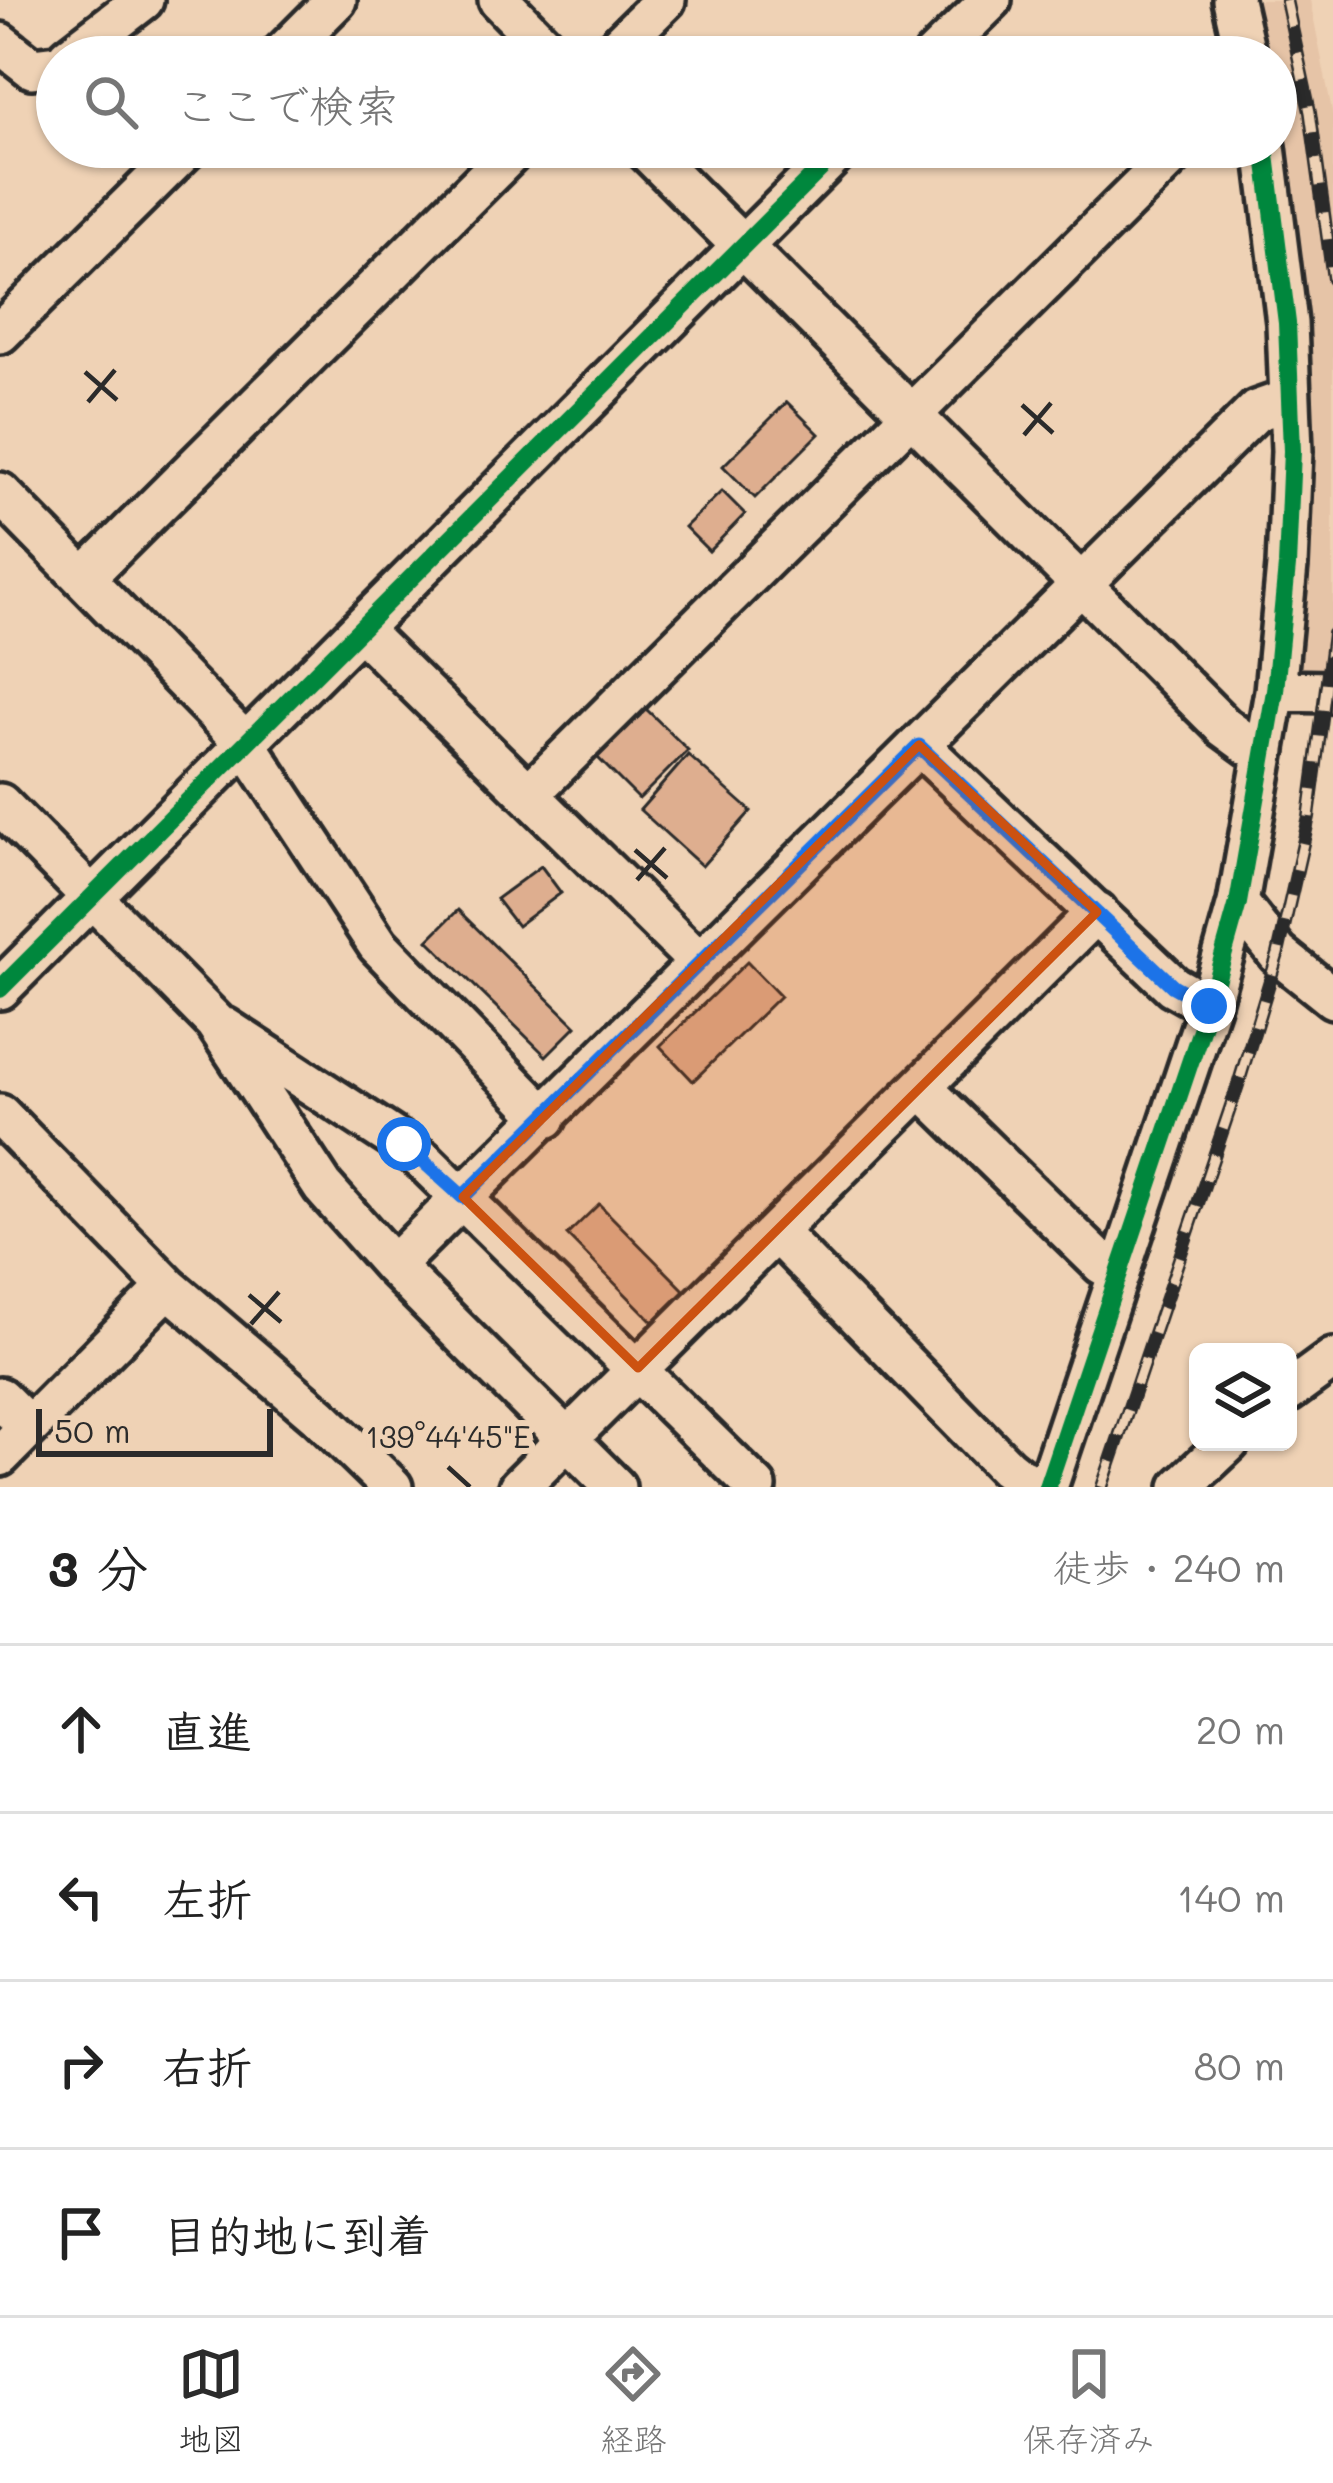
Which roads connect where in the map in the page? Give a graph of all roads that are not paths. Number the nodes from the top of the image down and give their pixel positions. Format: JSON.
{"nodes":[{"id":1,"x":143,"y":0,"type":"edge"},
{"id":2,"x":336,"y":0,"type":"edge"},
{"id":3,"x":499,"y":0,"type":"edge"},
{"id":4,"x":665,"y":0,"type":"edge"},
{"id":5,"x":991,"y":0,"type":"edge"},
{"id":6,"x":1233,"y":0,"type":"edge"},
{"id":7,"x":96,"y":36,"type":"edge"},
{"id":8,"x":300,"y":36,"type":"edge"},
{"id":9,"x":534,"y":36,"type":"edge"},
{"id":10,"x":629,"y":36,"type":"edge"},
{"id":11,"x":954,"y":36,"type":"edge"},
{"id":12,"x":1241,"y":36,"type":"edge"},
{"id":13,"x":0,"y":43,"type":"edge"},
{"id":14,"x":36,"y":68,"type":"edge"},
{"id":15,"x":167,"y":168,"type":"edge"},
{"id":16,"x":496,"y":168,"type":"edge"},
{"id":17,"x":664,"y":168,"type":"edge"},
{"id":18,"x":821,"y":168,"type":"edge"},
{"id":19,"x":1160,"y":168,"type":"edge"},
{"id":20,"x":1268,"y":168,"type":"edge"},
{"id":21,"x":741,"y":247,"type":"junction"},
{"id":22,"x":0,"y":333,"type":"edge"},
{"id":23,"x":1290,"y":399,"type":"junction"},
{"id":24,"x":910,"y":416,"type":"junction"},
{"id":25,"x":0,"y":493,"type":"edge"},
{"id":26,"x":84,"y":578,"type":"junction"},
{"id":27,"x":1080,"y":586,"type":"junction"},
{"id":28,"x":361,"y":630,"type":"junction"},
{"id":29,"x":1275,"y":691,"type":"junction"},
{"id":30,"x":1333,"y":692,"type":"edge"},
{"id":31,"x":244,"y":743,"type":"junction"},
{"id":32,"x":919,"y":746,"type":"junction"},
{"id":33,"x":1265,"y":750,"type":"junction"},
{"id":34,"x":530,"y":793,"type":"junction"},
{"id":35,"x":0,"y":804,"type":"edge"},
{"id":36,"x":93,"y":897,"type":"junction"},
{"id":37,"x":1238,"y":903,"type":"junction"},
{"id":38,"x":1097,"y":912,"type":"junction"},
{"id":39,"x":700,"y":962,"type":"junction"},
{"id":40,"x":0,"y":989,"type":"edge"},
{"id":41,"x":1332,"y":995,"type":"edge"},
{"id":42,"x":1209,"y":1006,"type":"junction"},
{"id":43,"x":215,"y":1022,"type":"junction"},
{"id":44,"x":922,"y":1088,"type":"junction"},
{"id":45,"x":0,"y":1115,"type":"edge"},
{"id":46,"x":546,"y":1118,"type":"junction"},
{"id":47,"x":463,"y":1197,"type":"junction"},
{"id":48,"x":776,"y":1232,"type":"junction"},
{"id":49,"x":393,"y":1267,"type":"junction"},
{"id":50,"x":1119,"y":1274,"type":"junction"},
{"id":51,"x":168,"y":1288,"type":"junction"},
{"id":52,"x":1333,"y":1358,"type":"edge"},
{"id":53,"x":638,"y":1368,"type":"junction"},
{"id":54,"x":1297,"y":1385,"type":"edge"},
{"id":55,"x":0,"y":1398,"type":"edge"},
{"id":56,"x":29,"y":1427,"type":"junction"},
{"id":57,"x":568,"y":1440,"type":"junction"},
{"id":58,"x":1220,"y":1451,"type":"edge"},
{"id":59,"x":0,"y":1456,"type":"edge"},
{"id":60,"x":1184,"y":1486,"type":"edge"},
{"id":61,"x":392,"y":1487,"type":"edge"},
{"id":62,"x":519,"y":1487,"type":"edge"},
{"id":63,"x":615,"y":1487,"type":"edge"},
{"id":64,"x":756,"y":1487,"type":"edge"},
{"id":65,"x":1046,"y":1487,"type":"edge"}],
"edges":[{"from":1,"to":7,"type":"street"},
{"from":2,"to":8,"type":"street"},
{"from":3,"to":9,"type":"street"},
{"from":4,"to":10,"type":"street"},
{"from":5,"to":11,"type":"street"},
{"from":6,"to":12,"type":"street"},
{"from":13,"to":14,"type":"street"},
{"from":15,"to":22,"type":"street"},
{"from":16,"to":26,"type":"street"},
{"from":17,"to":21,"type":"street"},
{"from":18,"to":21,"type":"street"},
{"from":19,"to":24,"type":"street"},
{"from":20,"to":23,"type":"street"},
{"from":21,"to":24,"type":"street"},
{"from":21,"to":28,"type":"street"},
{"from":23,"to":27,"type":"street"},
{"from":23,"to":29,"type":"street"},
{"from":24,"to":27,"type":"street"},
{"from":24,"to":34,"type":"street"},
{"from":25,"to":26,"type":"street"},
{"from":26,"to":31,"type":"street"},
{"from":27,"to":32,"type":"street"},
{"from":27,"to":33,"type":"street"},
{"from":28,"to":31,"type":"street"},
{"from":28,"to":34,"type":"street"},
{"from":29,"to":30,"type":"street"},
{"from":29,"to":33,"type":"street"},
{"from":31,"to":36,"type":"street"},
{"from":31,"to":46,"type":"street"},
{"from":32,"to":38,"type":"street"},
{"from":32,"to":39,"type":"street"},
{"from":33,"to":37,"type":"street"},
{"from":34,"to":39,"type":"street"},
{"from":35,"to":36,"type":"street"},
{"from":36,"to":40,"type":"street"},
{"from":36,"to":43,"type":"street"},
{"from":37,"to":41,"type":"street"},
{"from":37,"to":42,"type":"street"},
{"from":38,"to":42,"type":"street"},
{"from":38,"to":44,"type":"street"},
{"from":39,"to":46,"type":"street"},
{"from":42,"to":50,"type":"street"},
{"from":43,"to":47,"type":"street"},
{"from":43,"to":49,"type":"street"},
{"from":44,"to":48,"type":"street"},
{"from":44,"to":50,"type":"street"},
{"from":45,"to":51,"type":"street"},
{"from":46,"to":47,"type":"street"},
{"from":47,"to":49,"type":"street"},
{"from":47,"to":53,"type":"street"},
{"from":48,"to":53,"type":"street"},
{"from":48,"to":65,"type":"street"},
{"from":49,"to":57,"type":"street"},
{"from":50,"to":65,"type":"street"},
{"from":51,"to":56,"type":"street"},
{"from":51,"to":61,"type":"street"},
{"from":52,"to":54,"type":"street"},
{"from":53,"to":57,"type":"street"},
{"from":53,"to":64,"type":"street"},
{"from":55,"to":56,"type":"street"},
{"from":56,"to":59,"type":"street"},
{"from":57,"to":62,"type":"street"},
{"from":57,"to":63,"type":"street"},
{"from":58,"to":60,"type":"street"}]}
